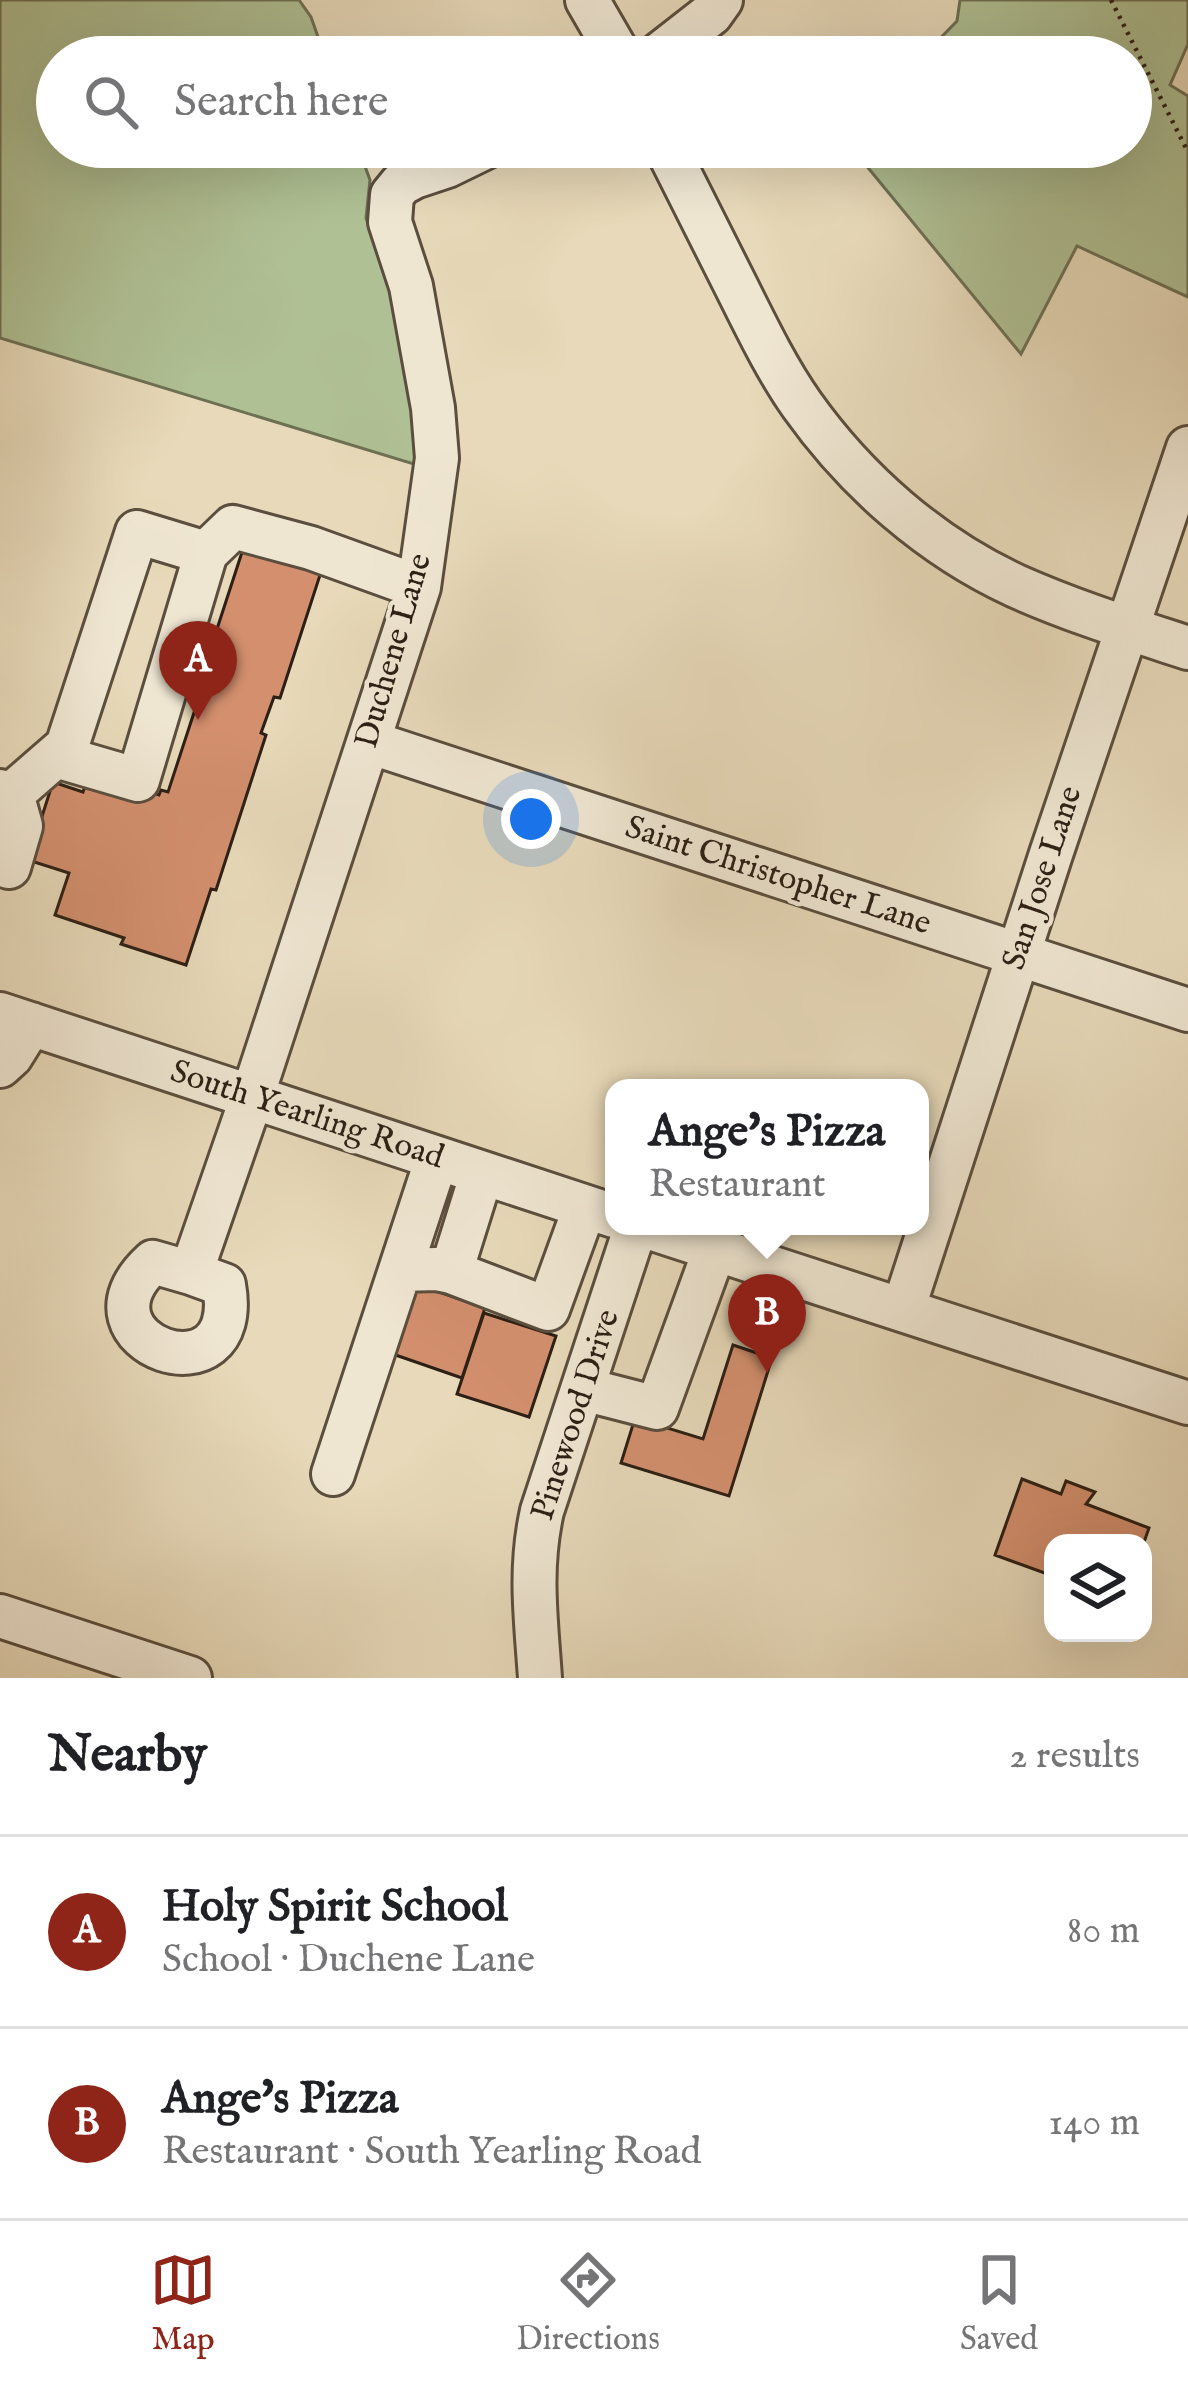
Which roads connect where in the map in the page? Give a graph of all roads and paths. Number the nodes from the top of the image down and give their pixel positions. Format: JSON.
{"nodes":[{"id":1,"x":587,"y":0,"type":"edge"},
{"id":2,"x":721,"y":0,"type":"edge"},
{"id":3,"x":1111,"y":0,"type":"edge"},
{"id":4,"x":608,"y":36,"type":"edge"},
{"id":5,"x":683,"y":36,"type":"edge"},
{"id":6,"x":1129,"y":36,"type":"edge"},
{"id":7,"x":1152,"y":81,"type":"edge"},
{"id":8,"x":1188,"y":152,"type":"edge"},
{"id":9,"x":441,"y":168,"type":"edge"},
{"id":10,"x":676,"y":168,"type":"edge"},
{"id":11,"x":1188,"y":448,"type":"edge"},
{"id":12,"x":206,"y":554,"type":"junction"},
{"id":13,"x":418,"y":587,"type":"junction"},
{"id":14,"x":1126,"y":628,"type":"junction"},
{"id":15,"x":1188,"y":648,"type":"edge"},
{"id":16,"x":369,"y":742,"type":"junction"},
{"id":17,"x":56,"y":756,"type":"junction"},
{"id":18,"x":6,"y":792,"type":"edge"},
{"id":19,"x":0,"y":864,"type":"edge"},
{"id":20,"x":1018,"y":954,"type":"junction"},
{"id":21,"x":1188,"y":1010,"type":"edge"},
{"id":22,"x":15,"y":1019,"type":"edge"},
{"id":23,"x":0,"y":1066,"type":"edge"},
{"id":24,"x":252,"y":1097,"type":"junction"},
{"id":25,"x":437,"y":1158,"type":"junction"},
{"id":26,"x":482,"y":1172,"type":"junction"},
{"id":27,"x":600,"y":1212,"type":"edge"},
{"id":28,"x":929,"y":1230,"type":"edge"},
{"id":29,"x":637,"y":1235,"type":"edge"},
{"id":30,"x":669,"y":1235,"type":"edge"},
{"id":31,"x":927,"y":1235,"type":"edge"},
{"id":32,"x":715,"y":1249,"type":"junction"},
{"id":33,"x":401,"y":1270,"type":"junction"},
{"id":34,"x":451,"y":1272,"type":"junction"},
{"id":35,"x":191,"y":1273,"type":"dead end"},
{"id":36,"x":903,"y":1310,"type":"junction"},
{"id":37,"x":584,"y":1389,"type":"junction"},
{"id":38,"x":1188,"y":1403,"type":"edge"},
{"id":39,"x":333,"y":1474,"type":"dead end"},
{"id":40,"x":0,"y":1616,"type":"edge"},
{"id":41,"x":190,"y":1678,"type":"edge"},
{"id":42,"x":540,"y":1678,"type":"edge"}],
"edges":[{"from":1,"to":4,"type":"street"},
{"from":2,"to":5,"type":"street"},
{"from":3,"to":6,"type":"path"},
{"from":7,"to":8,"type":"path"},
{"from":9,"to":13,"type":"street","name":"Duchene Lane"},
{"from":10,"to":14,"type":"street"},
{"from":11,"to":14,"type":"street","name":"San Jose Lane"},
{"from":12,"to":13,"type":"street"},
{"from":12,"to":17,"type":"street"},
{"from":12,"to":17,"type":"street"},
{"from":13,"to":16,"type":"street","name":"Duchene Lane"},
{"from":14,"to":15,"type":"street"},
{"from":14,"to":20,"type":"street","name":"San Jose Lane"},
{"from":16,"to":20,"type":"street","name":"Saint Christopher Lane"},
{"from":16,"to":24,"type":"street","name":"Duchene Lane"},
{"from":17,"to":18,"type":"street"},
{"from":18,"to":19,"type":"street"},
{"from":20,"to":21,"type":"street","name":"Saint Christopher Lane"},
{"from":20,"to":28,"type":"street","name":"San Jose Lane"},
{"from":22,"to":23,"type":"street"},
{"from":22,"to":24,"type":"street","name":"South Yearling Road"},
{"from":24,"to":25,"type":"street","name":"South Yearling Road"},
{"from":24,"to":35,"type":"street","name":"Duchene Lane"},
{"from":25,"to":26,"type":"street","name":"South Yearling Road"},
{"from":25,"to":33,"type":"street"},
{"from":26,"to":27,"type":"street","name":"South Yearling Road"},
{"from":26,"to":34,"type":"street"},
{"from":27,"to":34,"type":"street"},
{"from":29,"to":37,"type":"street","name":"Pinewood Drive"},
{"from":30,"to":32,"type":"street"},
{"from":31,"to":36,"type":"street","name":"San Jose Lane"},
{"from":32,"to":36,"type":"street"},
{"from":32,"to":37,"type":"street"},
{"from":33,"to":34,"type":"street"},
{"from":33,"to":39,"type":"street"},
{"from":36,"to":38,"type":"street"},
{"from":37,"to":42,"type":"street","name":"Pinewood Drive"},
{"from":40,"to":41,"type":"street"}]}
